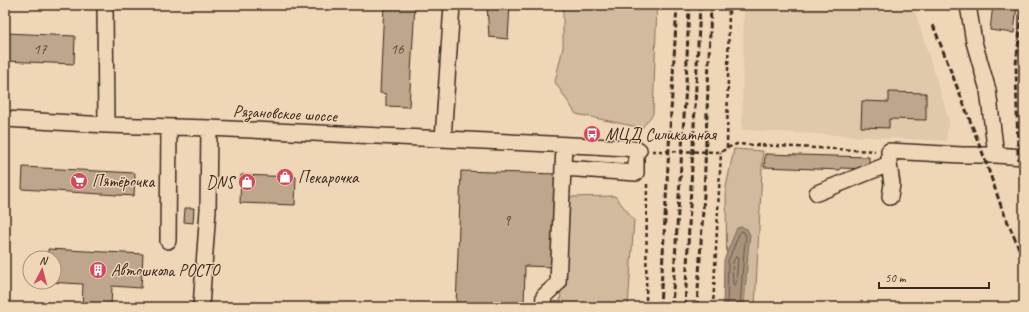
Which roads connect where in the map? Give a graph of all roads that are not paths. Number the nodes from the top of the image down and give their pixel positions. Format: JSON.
{"nodes":[{"id":1,"x":105,"y":5,"type":"edge"},
{"id":2,"x":452,"y":5,"type":"edge"},
{"id":3,"x":968,"y":5,"type":"edge"},
{"id":4,"x":5,"y":119,"type":"edge"},
{"id":5,"x":106,"y":125,"type":"junction"},
{"id":6,"x":170,"y":127,"type":"junction"},
{"id":7,"x":209,"y":128,"type":"junction"},
{"id":8,"x":442,"y":139,"type":"junction"},
{"id":9,"x":564,"y":145,"type":"junction"},
{"id":10,"x":996,"y":154,"type":"junction"},
{"id":11,"x":1024,"y":157,"type":"edge"},
{"id":12,"x":889,"y":158,"type":"junction"},
{"id":13,"x":563,"y":168,"type":"junction"},
{"id":14,"x":817,"y":193,"type":"dead end"},
{"id":15,"x":890,"y":197,"type":"dead end"},
{"id":16,"x":168,"y":241,"type":"dead end"},
{"id":17,"x":201,"y":307,"type":"edge"},
{"id":18,"x":543,"y":307,"type":"edge"}],
"edges":[{"from":1,"to":5,"type":"street"},
{"from":2,"to":8,"type":"street"},
{"from":3,"to":10,"type":"street"},
{"from":4,"to":5,"type":"street","name":"Рязановское шоссе"},
{"from":5,"to":6,"type":"street","name":"Рязановское шоссе"},
{"from":6,"to":7,"type":"street","name":"Рязановское шоссе"},
{"from":6,"to":16,"type":"street"},
{"from":7,"to":8,"type":"street","name":"Рязановское шоссе"},
{"from":7,"to":17,"type":"street"},
{"from":8,"to":9,"type":"street","name":"Рязановское шоссе"},
{"from":9,"to":13,"type":"street"},
{"from":9,"to":13,"type":"street","name":"Рязановское шоссе"},
{"from":10,"to":11,"type":"street"},
{"from":10,"to":12,"type":"street"},
{"from":12,"to":14,"type":"street"},
{"from":12,"to":15,"type":"street"},
{"from":13,"to":18,"type":"street"}]}
